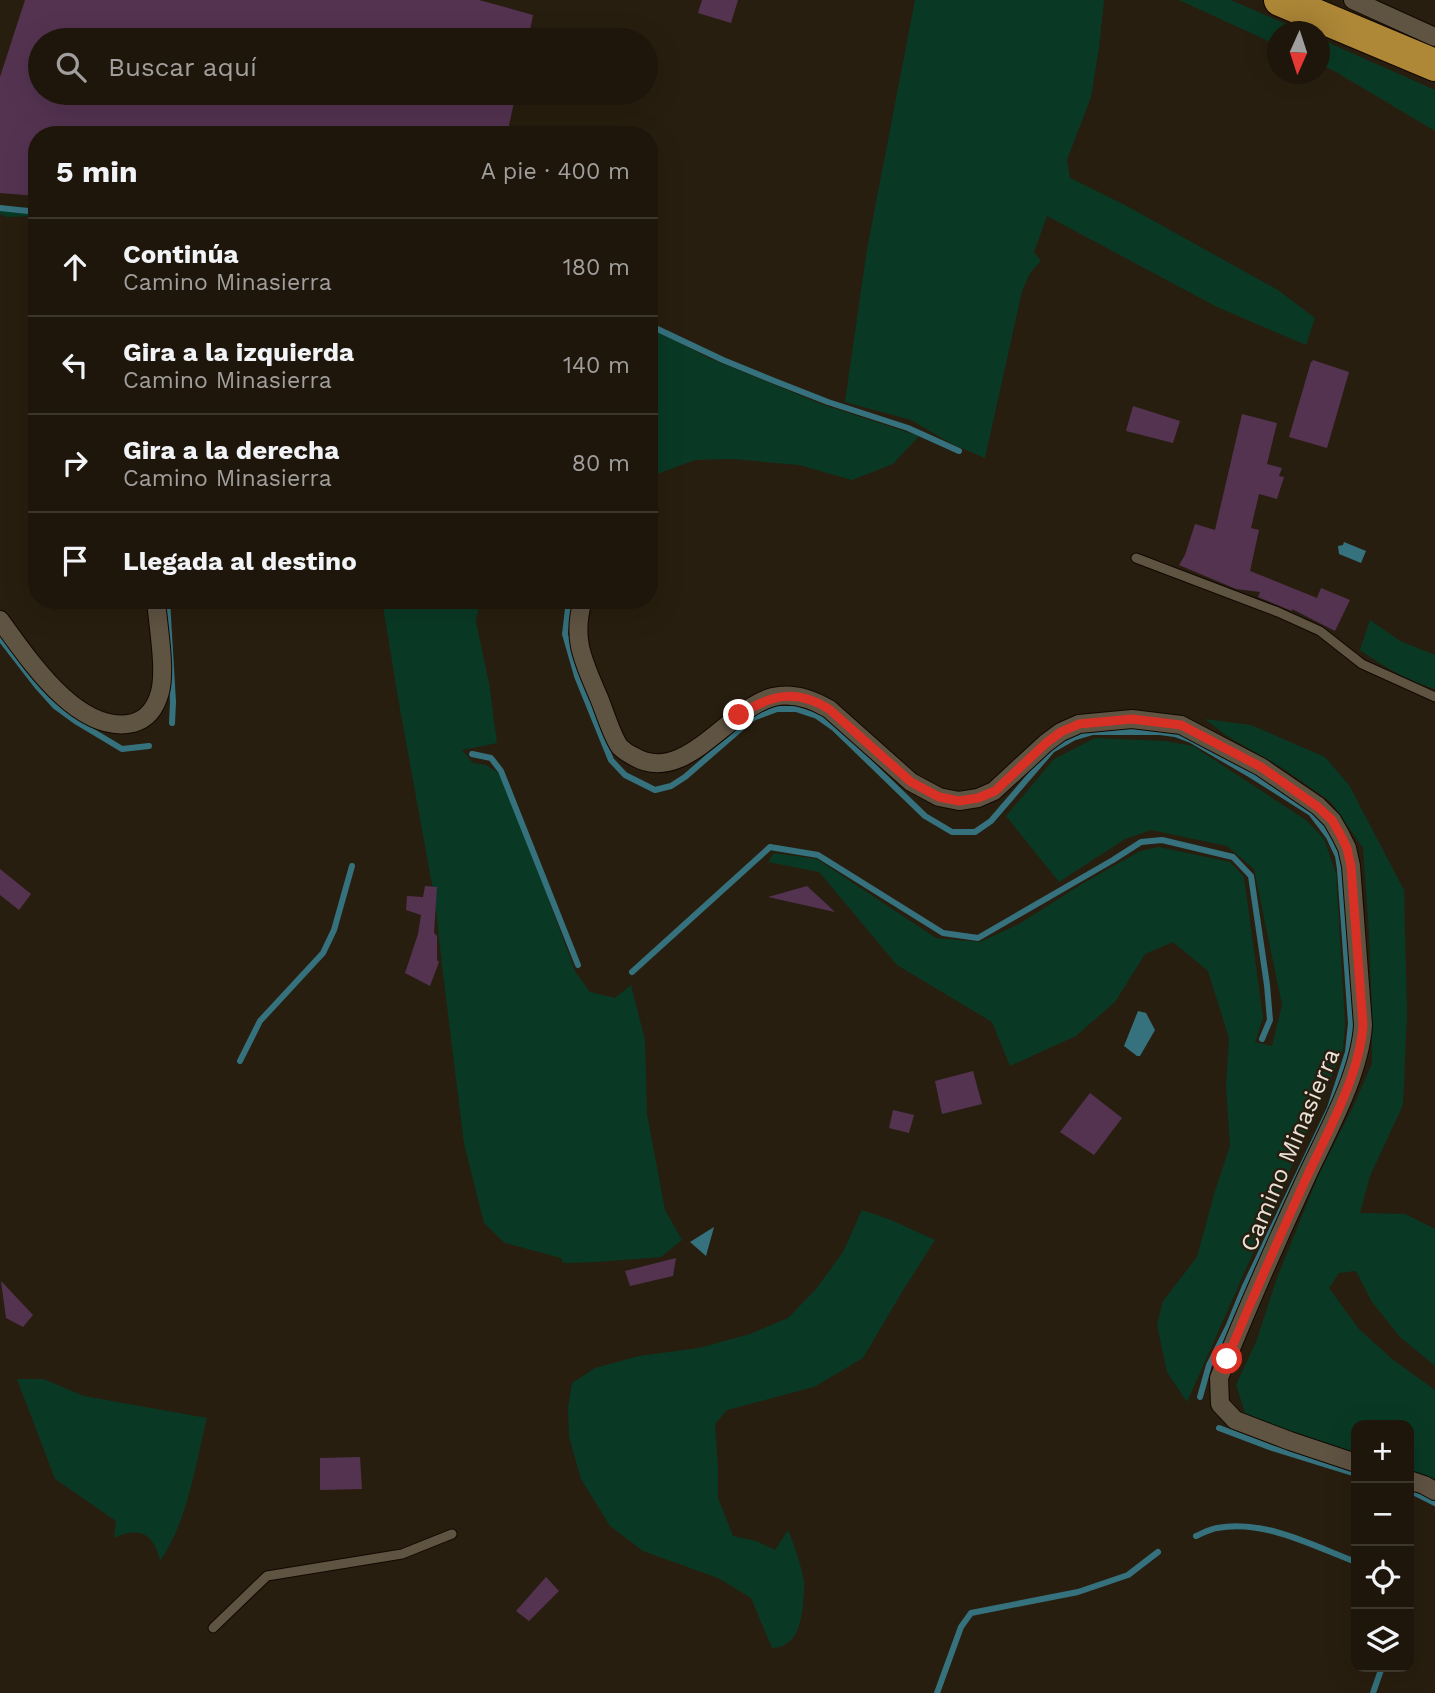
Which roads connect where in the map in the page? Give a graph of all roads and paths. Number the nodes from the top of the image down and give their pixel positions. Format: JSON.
{"nodes":[{"id":1,"x":1280,"y":0,"type":"edge"},
{"id":2,"x":1353,"y":0,"type":"edge"},
{"id":3,"x":1435,"y":37,"type":"edge"},
{"id":4,"x":1435,"y":65,"type":"edge"},
{"id":5,"x":1136,"y":558,"type":"dead end"},
{"id":6,"x":157,"y":609,"type":"edge"},
{"id":7,"x":580,"y":609,"type":"edge"},
{"id":8,"x":0,"y":620,"type":"edge"},
{"id":9,"x":1435,"y":696,"type":"edge"},
{"id":10,"x":1351,"y":1461,"type":"edge"},
{"id":11,"x":1414,"y":1482,"type":"edge"},
{"id":12,"x":1435,"y":1491,"type":"edge"},
{"id":13,"x":452,"y":1534,"type":"dead end"},
{"id":14,"x":213,"y":1628,"type":"dead end"}],
"edges":[{"from":1,"to":4,"type":"highway"},
{"from":2,"to":3,"type":"street"},
{"from":5,"to":9,"type":"lane"},
{"from":6,"to":8,"type":"street"},
{"from":7,"to":10,"type":"street","name":"Camino Minasierra"},
{"from":11,"to":12,"type":"street"},
{"from":13,"to":14,"type":"lane"}]}
